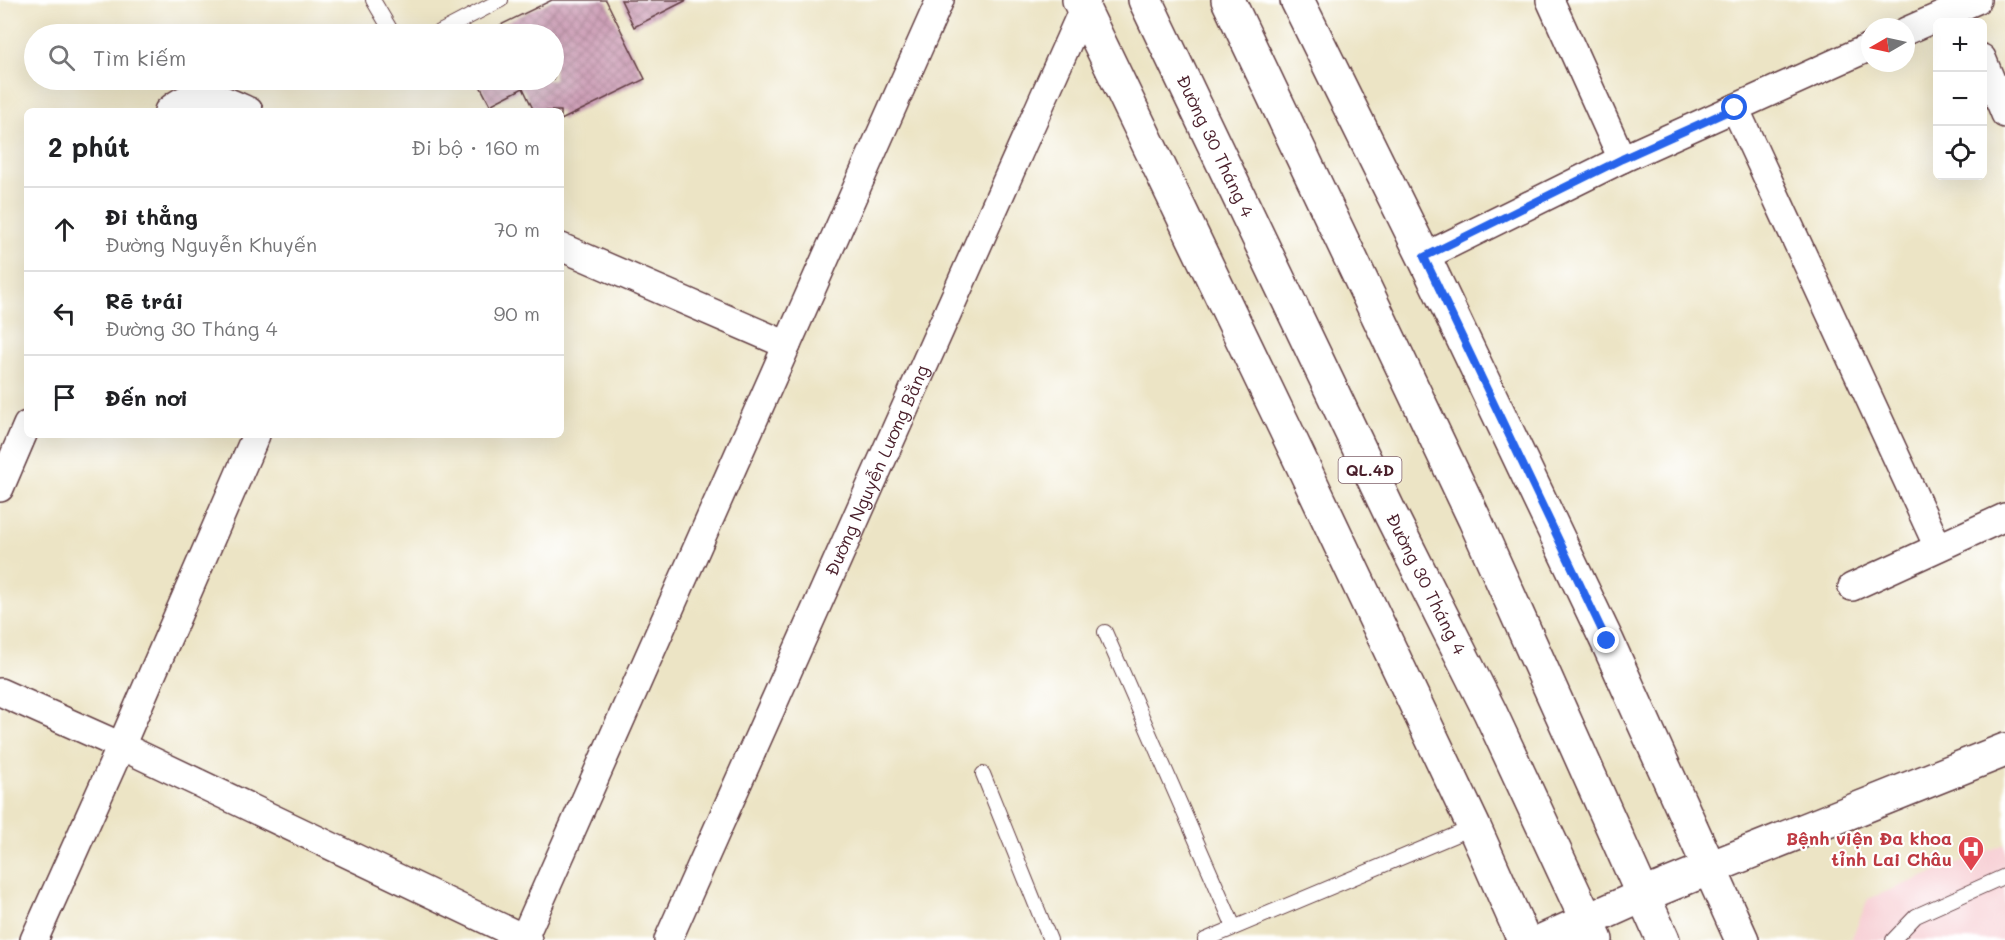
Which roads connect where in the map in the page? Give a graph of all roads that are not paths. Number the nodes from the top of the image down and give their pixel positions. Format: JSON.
{"nodes":[{"id":1,"x":373,"y":0,"type":"edge"},
{"id":2,"x":501,"y":0,"type":"edge"},
{"id":3,"x":940,"y":0,"type":"edge"},
{"id":4,"x":1145,"y":0,"type":"edge"},
{"id":5,"x":1228,"y":0,"type":"edge"},
{"id":6,"x":1297,"y":0,"type":"edge"},
{"id":7,"x":1550,"y":0,"type":"edge"},
{"id":8,"x":1083,"y":3,"type":"edge"},
{"id":9,"x":1969,"y":10,"type":"edge"},
{"id":10,"x":387,"y":24,"type":"edge"},
{"id":11,"x":455,"y":24,"type":"edge"},
{"id":12,"x":1915,"y":28,"type":"edge"},
{"id":13,"x":1861,"y":51,"type":"edge"},
{"id":14,"x":1987,"y":68,"type":"edge"},
{"id":15,"x":171,"y":108,"type":"edge"},
{"id":16,"x":243,"y":108,"type":"edge"},
{"id":17,"x":1735,"y":108,"type":"junction"},
{"id":18,"x":2005,"y":114,"type":"edge"},
{"id":19,"x":1622,"y":159,"type":"junction"},
{"id":20,"x":564,"y":248,"type":"edge"},
{"id":21,"x":1424,"y":257,"type":"junction"},
{"id":22,"x":788,"y":345,"type":"junction"},
{"id":23,"x":24,"y":432,"type":"edge"},
{"id":24,"x":255,"y":438,"type":"edge"},
{"id":25,"x":0,"y":488,"type":"edge"},
{"id":26,"x":2005,"y":517,"type":"edge"},
{"id":27,"x":1938,"y":547,"type":"junction"},
{"id":28,"x":1852,"y":587,"type":"dead end"},
{"id":29,"x":1105,"y":632,"type":"dead end"},
{"id":30,"x":0,"y":692,"type":"edge"},
{"id":31,"x":121,"y":746,"type":"junction"},
{"id":32,"x":2005,"y":750,"type":"edge"},
{"id":33,"x":983,"y":774,"type":"dead end"},
{"id":34,"x":1474,"y":827,"type":"junction"},
{"id":35,"x":1710,"y":868,"type":"junction"},
{"id":36,"x":2005,"y":876,"type":"edge"},
{"id":37,"x":1644,"y":895,"type":"junction"},
{"id":38,"x":1234,"y":927,"type":"junction"},
{"id":39,"x":1592,"y":930,"type":"edge"},
{"id":40,"x":34,"y":940,"type":"edge"},
{"id":41,"x":525,"y":940,"type":"edge"},
{"id":42,"x":668,"y":940,"type":"edge"},
{"id":43,"x":1050,"y":940,"type":"edge"},
{"id":44,"x":1205,"y":940,"type":"edge"},
{"id":45,"x":1524,"y":940,"type":"edge"},
{"id":46,"x":1544,"y":940,"type":"edge"},
{"id":47,"x":1663,"y":940,"type":"edge"},
{"id":48,"x":1742,"y":940,"type":"edge"},
{"id":49,"x":1893,"y":940,"type":"edge"}],
"edges":[{"from":1,"to":10,"type":"lane"},
{"from":2,"to":11,"type":"lane"},
{"from":3,"to":22,"type":"street"},
{"from":4,"to":39,"type":"main road","name":"Đường 30 Tháng 4","number":"QL.4D"},
{"from":5,"to":37,"type":"main road"},
{"from":6,"to":21,"type":"main road"},
{"from":7,"to":19,"type":"street"},
{"from":8,"to":34,"type":"main road","number":"QL.4D"},
{"from":8,"to":42,"type":"street","name":"Đường Nguyễn Lương Bằng"},
{"from":9,"to":12,"type":"street"},
{"from":13,"to":17,"type":"street"},
{"from":14,"to":18,"type":"street"},
{"from":15,"to":16,"type":"street"},
{"from":17,"to":19,"type":"street"},
{"from":17,"to":27,"type":"street"},
{"from":19,"to":21,"type":"street"},
{"from":20,"to":22,"type":"street"},
{"from":21,"to":35,"type":"main road"},
{"from":22,"to":41,"type":"street"},
{"from":23,"to":25,"type":"street"},
{"from":24,"to":31,"type":"street"},
{"from":26,"to":27,"type":"street"},
{"from":27,"to":28,"type":"street"},
{"from":29,"to":38,"type":"lane"},
{"from":30,"to":31,"type":"street"},
{"from":31,"to":40,"type":"street"},
{"from":31,"to":41,"type":"street"},
{"from":32,"to":35,"type":"main road"},
{"from":33,"to":43,"type":"lane"},
{"from":34,"to":38,"type":"lane"},
{"from":34,"to":45,"type":"main road","number":"QL.4D"},
{"from":35,"to":37,"type":"main road"},
{"from":35,"to":48,"type":"main road"},
{"from":36,"to":49,"type":"lane"},
{"from":37,"to":39,"type":"main road"},
{"from":37,"to":47,"type":"main road"},
{"from":38,"to":44,"type":"lane"},
{"from":39,"to":46,"type":"main road"}]}
